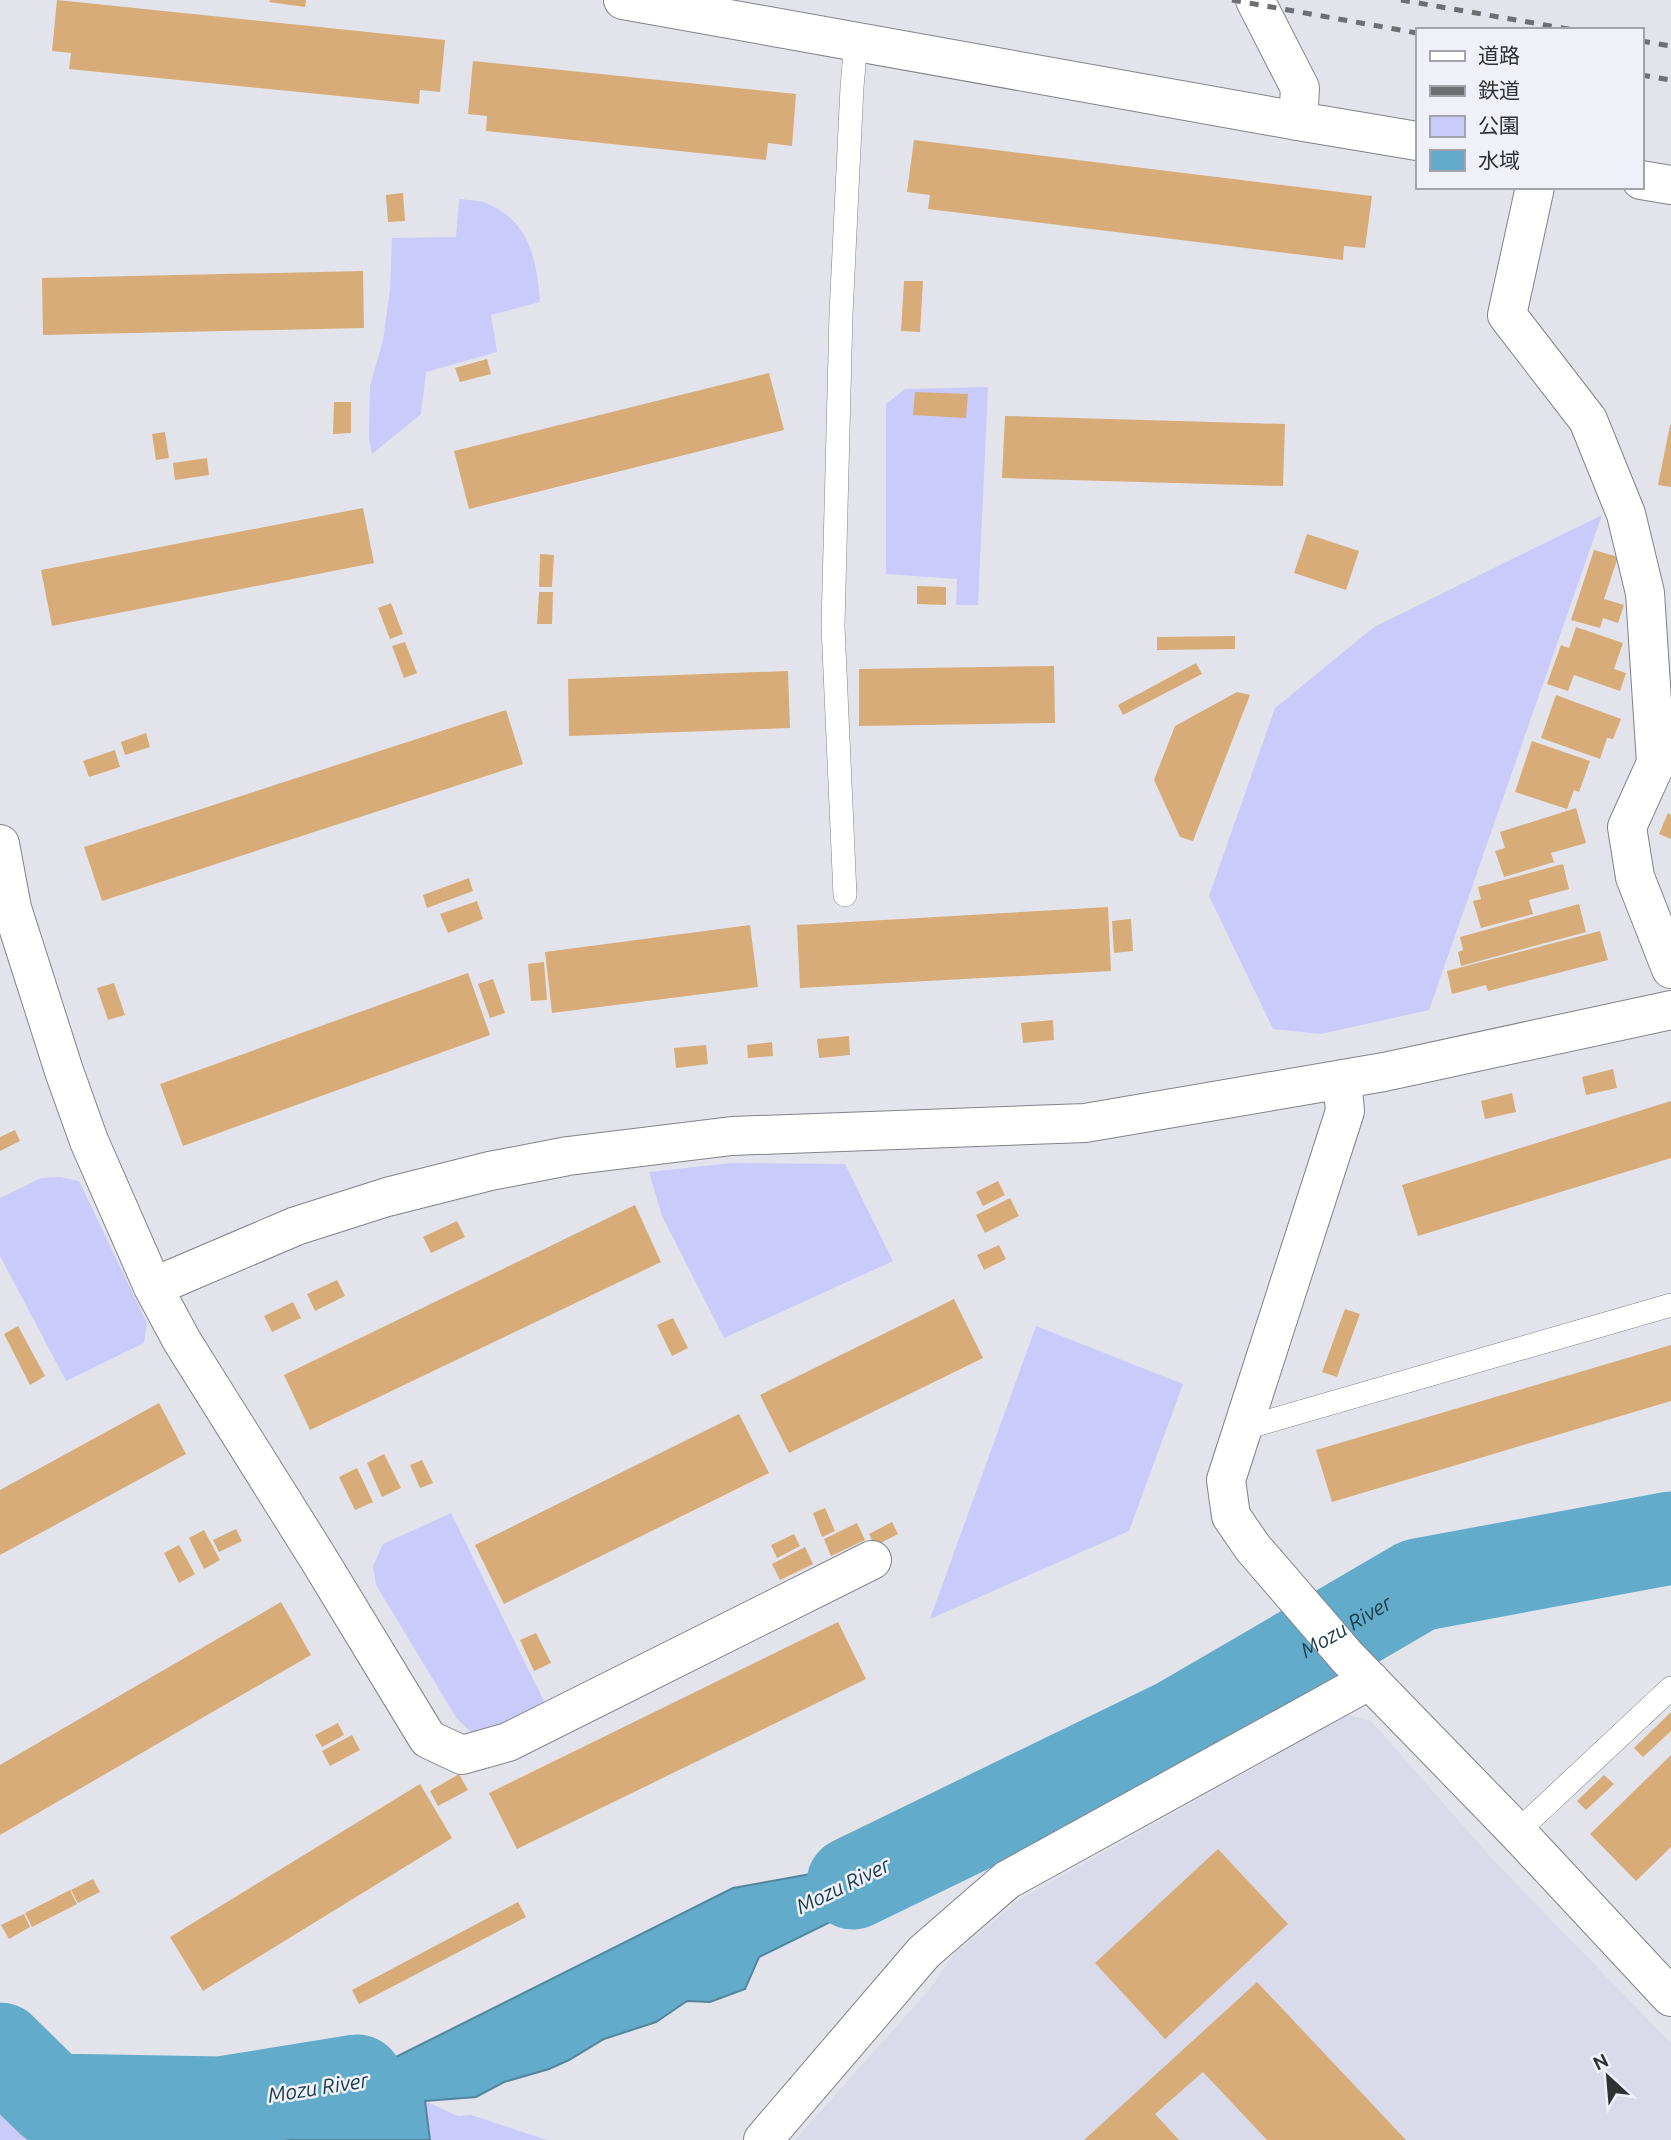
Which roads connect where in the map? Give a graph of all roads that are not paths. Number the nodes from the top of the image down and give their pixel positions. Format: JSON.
{"nodes":[{"id":1,"x":623,"y":0,"type":"edge"},
{"id":2,"x":1255,"y":0,"type":"edge"},
{"id":3,"x":856,"y":42,"type":"junction"},
{"id":4,"x":1298,"y":121,"type":"junction"},
{"id":5,"x":1416,"y":141,"type":"edge"},
{"id":6,"x":1643,"y":180,"type":"edge"},
{"id":7,"x":1671,"y":185,"type":"edge"},
{"id":8,"x":1535,"y":189,"type":"edge"},
{"id":9,"x":0,"y":844,"type":"edge"},
{"id":10,"x":845,"y":895,"type":"dead end"},
{"id":11,"x":1671,"y":969,"type":"edge"},
{"id":12,"x":1671,"y":1010,"type":"edge"},
{"id":13,"x":1342,"y":1079,"type":"junction"},
{"id":14,"x":153,"y":1287,"type":"junction"},
{"id":15,"x":1671,"y":1305,"type":"edge"},
{"id":16,"x":1245,"y":1428,"type":"junction"},
{"id":17,"x":872,"y":1560,"type":"dead end"},
{"id":18,"x":1358,"y":1668,"type":"junction"},
{"id":19,"x":1671,"y":1688,"type":"edge"},
{"id":20,"x":1517,"y":1832,"type":"junction"},
{"id":21,"x":1671,"y":1997,"type":"edge"},
{"id":22,"x":763,"y":2140,"type":"edge"}],
"edges":[{"from":1,"to":3,"type":"street"},
{"from":2,"to":4,"type":"street"},
{"from":3,"to":4,"type":"street"},
{"from":3,"to":10,"type":"lane"},
{"from":4,"to":5,"type":"street"},
{"from":6,"to":7,"type":"street"},
{"from":8,"to":11,"type":"street"},
{"from":9,"to":14,"type":"street"},
{"from":12,"to":13,"type":"street"},
{"from":13,"to":14,"type":"street"},
{"from":13,"to":16,"type":"street"},
{"from":14,"to":17,"type":"street"},
{"from":15,"to":16,"type":"lane"},
{"from":16,"to":18,"type":"street"},
{"from":18,"to":20,"type":"street"},
{"from":18,"to":22,"type":"street"},
{"from":19,"to":20,"type":"lane"},
{"from":20,"to":21,"type":"street"}]}
